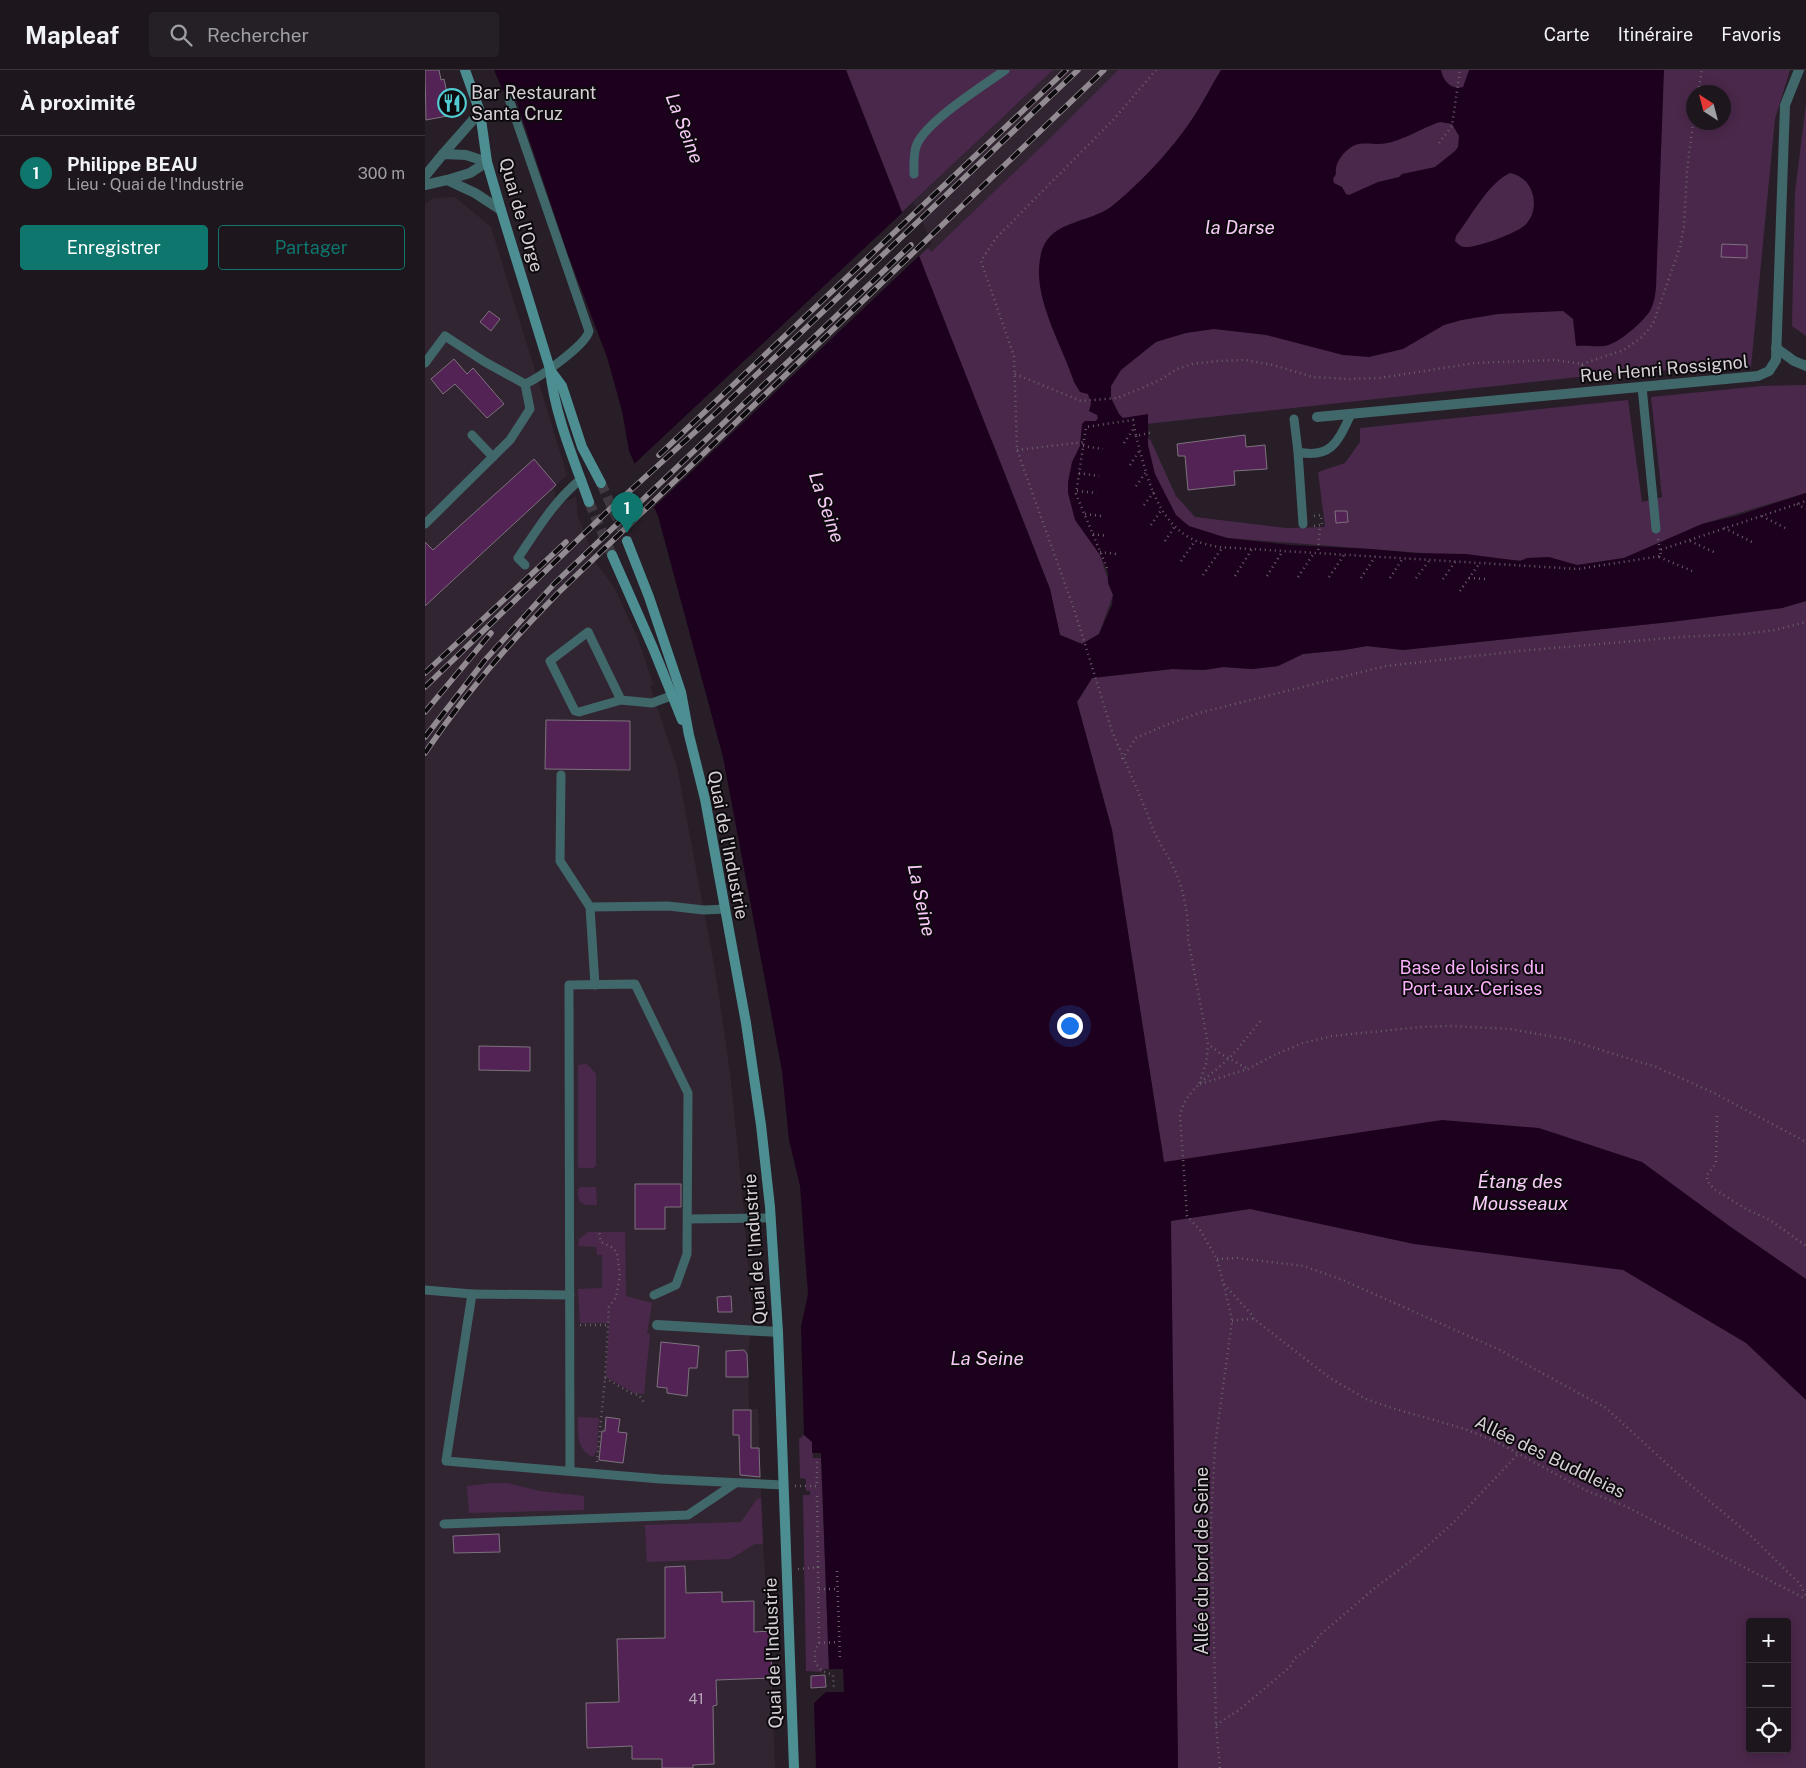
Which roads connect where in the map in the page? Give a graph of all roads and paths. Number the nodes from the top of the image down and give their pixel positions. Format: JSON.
{"nodes":[{"id":1,"x":465,"y":70,"type":"edge"},
{"id":2,"x":1005,"y":70,"type":"edge"},
{"id":3,"x":1156,"y":70,"type":"edge"},
{"id":4,"x":1459,"y":70,"type":"edge"},
{"id":5,"x":1702,"y":70,"type":"edge"},
{"id":6,"x":1799,"y":70,"type":"edge"},
{"id":7,"x":1699,"y":85,"type":"edge"},
{"id":8,"x":509,"y":99,"type":"dead end"},
{"id":9,"x":480,"y":112,"type":"junction"},
{"id":10,"x":1692,"y":130,"type":"edge"},
{"id":11,"x":1439,"y":142,"type":"dead end"},
{"id":12,"x":443,"y":154,"type":"junction"},
{"id":13,"x":487,"y":162,"type":"junction"},
{"id":14,"x":914,"y":174,"type":"dead end"},
{"id":15,"x":425,"y":176,"type":"edge"},
{"id":16,"x":447,"y":180,"type":"junction"},
{"id":17,"x":425,"y":185,"type":"edge"},
{"id":18,"x":501,"y":210,"type":"junction"},
{"id":19,"x":1776,"y":348,"type":"junction"},
{"id":20,"x":425,"y":363,"type":"edge"},
{"id":21,"x":1582,"y":364,"type":"junction"},
{"id":22,"x":1806,"y":366,"type":"edge"},
{"id":23,"x":550,"y":369,"type":"junction"},
{"id":24,"x":1015,"y":374,"type":"junction"},
{"id":25,"x":525,"y":384,"type":"junction"},
{"id":26,"x":1641,"y":387,"type":"junction"},
{"id":27,"x":1585,"y":392,"type":"junction"},
{"id":28,"x":1351,"y":414,"type":"junction"},
{"id":29,"x":1317,"y":417,"type":"dead end"},
{"id":30,"x":1294,"y":419,"type":"dead end"},
{"id":31,"x":1134,"y":428,"type":"junction"},
{"id":32,"x":1153,"y":432,"type":"dead end"},
{"id":33,"x":473,"y":435,"type":"dead end"},
{"id":34,"x":1136,"y":436,"type":"junction"},
{"id":35,"x":1084,"y":442,"type":"junction"},
{"id":36,"x":1124,"y":443,"type":"dead end"},
{"id":37,"x":1083,"y":446,"type":"junction"},
{"id":38,"x":1103,"y":449,"type":"dead end"},
{"id":39,"x":1017,"y":450,"type":"junction"},
{"id":40,"x":1140,"y":450,"type":"junction"},
{"id":41,"x":1298,"y":452,"type":"junction"},
{"id":42,"x":493,"y":457,"type":"junction"},
{"id":43,"x":1130,"y":465,"type":"dead end"},
{"id":44,"x":1146,"y":472,"type":"junction"},
{"id":45,"x":1079,"y":473,"type":"junction"},
{"id":46,"x":1099,"y":476,"type":"dead end"},
{"id":47,"x":581,"y":478,"type":"junction"},
{"id":48,"x":601,"y":484,"type":"tunnel mouth"},
{"id":49,"x":1136,"y":486,"type":"dead end"},
{"id":50,"x":1077,"y":491,"type":"junction"},
{"id":51,"x":1153,"y":492,"type":"junction"},
{"id":52,"x":1097,"y":493,"type":"dead end"},
{"id":53,"x":1806,"y":501,"type":"edge"},
{"id":54,"x":589,"y":502,"type":"tunnel mouth"},
{"id":55,"x":1145,"y":504,"type":"dead end"},
{"id":56,"x":1797,"y":504,"type":"junction"},
{"id":57,"x":1162,"y":509,"type":"junction"},
{"id":58,"x":1806,"y":509,"type":"edge"},
{"id":59,"x":1085,"y":514,"type":"junction"},
{"id":60,"x":1101,"y":516,"type":"dead end"},
{"id":61,"x":1761,"y":516,"type":"junction"},
{"id":62,"x":1321,"y":517,"type":"dead end"},
{"id":63,"x":425,"y":524,"type":"edge"},
{"id":64,"x":1303,"y":524,"type":"dead end"},
{"id":65,"x":1151,"y":525,"type":"dead end"},
{"id":66,"x":1320,"y":525,"type":"dead end"},
{"id":67,"x":1175,"y":526,"type":"junction"},
{"id":68,"x":1724,"y":528,"type":"junction"},
{"id":69,"x":1656,"y":529,"type":"dead end"},
{"id":70,"x":1787,"y":529,"type":"dead end"},
{"id":71,"x":1319,"y":532,"type":"dead end"},
{"id":72,"x":1093,"y":534,"type":"junction"},
{"id":73,"x":1108,"y":536,"type":"dead end"},
{"id":74,"x":1195,"y":540,"type":"junction"},
{"id":75,"x":1689,"y":540,"type":"junction"},
{"id":76,"x":627,"y":541,"type":"tunnel mouth"},
{"id":77,"x":1165,"y":541,"type":"dead end"},
{"id":78,"x":1752,"y":542,"type":"dead end"},
{"id":79,"x":1222,"y":548,"type":"junction"},
{"id":80,"x":1253,"y":549,"type":"junction"},
{"id":81,"x":1283,"y":551,"type":"junction"},
{"id":82,"x":1100,"y":552,"type":"junction"},
{"id":83,"x":1314,"y":553,"type":"junction"},
{"id":84,"x":1318,"y":553,"type":"junction"},
{"id":85,"x":1716,"y":553,"type":"dead end"},
{"id":86,"x":1116,"y":554,"type":"dead end"},
{"id":87,"x":611,"y":555,"type":"tunnel mouth"},
{"id":88,"x":1345,"y":555,"type":"junction"},
{"id":89,"x":1375,"y":557,"type":"junction"},
{"id":90,"x":1657,"y":557,"type":"junction"},
{"id":91,"x":1403,"y":558,"type":"junction"},
{"id":92,"x":1429,"y":560,"type":"junction"},
{"id":93,"x":1181,"y":561,"type":"dead end"},
{"id":94,"x":1455,"y":562,"type":"junction"},
{"id":95,"x":1480,"y":563,"type":"junction"},
{"id":96,"x":525,"y":565,"type":"dead end"},
{"id":97,"x":1107,"y":568,"type":"dead end"},
{"id":98,"x":1692,"y":571,"type":"dead end"},
{"id":99,"x":1203,"y":576,"type":"dead end"},
{"id":100,"x":1235,"y":576,"type":"dead end"},
{"id":101,"x":1267,"y":576,"type":"dead end"},
{"id":102,"x":1298,"y":577,"type":"dead end"},
{"id":103,"x":1329,"y":577,"type":"dead end"},
{"id":104,"x":1361,"y":578,"type":"dead end"},
{"id":105,"x":1390,"y":578,"type":"dead end"},
{"id":106,"x":1416,"y":578,"type":"dead end"},
{"id":107,"x":1443,"y":578,"type":"dead end"},
{"id":108,"x":1469,"y":578,"type":"junction"},
{"id":109,"x":1485,"y":579,"type":"dead end"},
{"id":110,"x":1460,"y":592,"type":"dead end"},
{"id":111,"x":1806,"y":622,"type":"edge"},
{"id":112,"x":676,"y":694,"type":"junction"},
{"id":113,"x":621,"y":700,"type":"junction"},
{"id":114,"x":1123,"y":759,"type":"junction"},
{"id":115,"x":561,"y":775,"type":"dead end"},
{"id":116,"x":590,"y":907,"type":"junction"},
{"id":117,"x":725,"y":909,"type":"junction"},
{"id":118,"x":595,"y":985,"type":"junction"},
{"id":119,"x":1262,"y":1019,"type":"dead end"},
{"id":120,"x":1208,"y":1044,"type":"junction"},
{"id":121,"x":1229,"y":1058,"type":"junction"},
{"id":122,"x":1248,"y":1069,"type":"junction"},
{"id":123,"x":1198,"y":1084,"type":"junction"},
{"id":124,"x":1717,"y":1116,"type":"dead end"},
{"id":125,"x":1806,"y":1142,"type":"edge"},
{"id":126,"x":771,"y":1218,"type":"junction"},
{"id":127,"x":688,"y":1220,"type":"junction"},
{"id":128,"x":599,"y":1232,"type":"dead end"},
{"id":129,"x":1806,"y":1246,"type":"edge"},
{"id":130,"x":1217,"y":1259,"type":"junction"},
{"id":131,"x":1223,"y":1283,"type":"junction"},
{"id":132,"x":425,"y":1290,"type":"edge"},
{"id":133,"x":472,"y":1294,"type":"junction"},
{"id":134,"x":654,"y":1294,"type":"dead end"},
{"id":135,"x":570,"y":1295,"type":"junction"},
{"id":136,"x":1254,"y":1319,"type":"junction"},
{"id":137,"x":1232,"y":1321,"type":"junction"},
{"id":138,"x":570,"y":1325,"type":"junction"},
{"id":139,"x":608,"y":1325,"type":"junction"},
{"id":140,"x":657,"y":1325,"type":"dead end"},
{"id":141,"x":778,"y":1332,"type":"junction"},
{"id":142,"x":605,"y":1378,"type":"junction"},
{"id":143,"x":644,"y":1403,"type":"dead end"},
{"id":144,"x":1518,"y":1454,"type":"junction"},
{"id":145,"x":817,"y":1458,"type":"dead end"},
{"id":146,"x":570,"y":1471,"type":"junction"},
{"id":147,"x":596,"y":1474,"type":"junction"},
{"id":148,"x":735,"y":1484,"type":"junction"},
{"id":149,"x":783,"y":1486,"type":"junction"},
{"id":150,"x":817,"y":1496,"type":"dead end"},
{"id":151,"x":444,"y":1524,"type":"dead end"},
{"id":152,"x":819,"y":1568,"type":"junction"},
{"id":153,"x":786,"y":1570,"type":"junction"},
{"id":154,"x":837,"y":1571,"type":"dead end"},
{"id":155,"x":819,"y":1589,"type":"junction"},
{"id":156,"x":837,"y":1589,"type":"junction"},
{"id":157,"x":1806,"y":1597,"type":"edge"},
{"id":158,"x":839,"y":1642,"type":"junction"},
{"id":159,"x":819,"y":1643,"type":"junction"},
{"id":160,"x":840,"y":1660,"type":"dead end"},
{"id":161,"x":834,"y":1690,"type":"dead end"},
{"id":162,"x":1216,"y":1725,"type":"junction"},
{"id":163,"x":793,"y":1768,"type":"edge"},
{"id":164,"x":1220,"y":1768,"type":"edge"}],
"edges":[{"from":1,"to":9,"type":"main road","name":"Quai de l'Orge"},
{"from":2,"to":14,"type":"lane"},
{"from":3,"to":24,"type":"path"},
{"from":4,"to":11,"type":"path"},
{"from":5,"to":7,"type":"path"},
{"from":6,"to":19,"type":"street","name":"Rue Henri Rossignol"},
{"from":8,"to":23,"type":"lane"},
{"from":9,"to":12,"type":"street"},
{"from":9,"to":13,"type":"main road","name":"Quai de l'Orge"},
{"from":10,"to":21,"type":"path"},
{"from":12,"to":13,"type":"street"},
{"from":12,"to":15,"type":"street"},
{"from":13,"to":16,"type":"street"},
{"from":13,"to":18,"type":"main road","name":"Quai de l'Orge"},
{"from":16,"to":17,"type":"street"},
{"from":16,"to":18,"type":"street"},
{"from":18,"to":23,"type":"main road","name":"Quai de l'Orge"},
{"from":19,"to":22,"type":"street"},
{"from":19,"to":26,"type":"street","name":"Rue Henri Rossignol"},
{"from":20,"to":25,"type":"lane"},
{"from":21,"to":24,"type":"path"},
{"from":21,"to":27,"type":"path"},
{"from":23,"to":25,"type":"lane"},
{"from":23,"to":47,"type":"main road","name":"Quai de l'Orge"},
{"from":23,"to":48,"type":"main road","name":"Quai de l'Orge"},
{"from":24,"to":39,"type":"path"},
{"from":25,"to":42,"type":"lane"},
{"from":26,"to":27,"type":"street","name":"Rue Henri Rossignol"},
{"from":26,"to":69,"type":"lane"},
{"from":27,"to":28,"type":"street","name":"Rue Henri Rossignol"},
{"from":28,"to":29,"type":"street","name":"Rue Henri Rossignol"},
{"from":28,"to":41,"type":"lane"},
{"from":30,"to":41,"type":"lane"},
{"from":31,"to":34,"type":"path"},
{"from":31,"to":35,"type":"path"},
{"from":31,"to":36,"type":"path"},
{"from":32,"to":34,"type":"path"},
{"from":33,"to":42,"type":"lane"},
{"from":34,"to":40,"type":"path"},
{"from":35,"to":37,"type":"path"},
{"from":35,"to":39,"type":"path"},
{"from":37,"to":38,"type":"path"},
{"from":37,"to":45,"type":"path"},
{"from":39,"to":114,"type":"path"},
{"from":40,"to":43,"type":"path"},
{"from":40,"to":44,"type":"path"},
{"from":41,"to":64,"type":"lane"},
{"from":42,"to":63,"type":"lane"},
{"from":44,"to":49,"type":"path"},
{"from":44,"to":51,"type":"path"},
{"from":45,"to":46,"type":"path"},
{"from":45,"to":50,"type":"path"},
{"from":47,"to":54,"type":"main road","name":"Quai de l'Orge"},
{"from":47,"to":96,"type":"lane"},
{"from":50,"to":52,"type":"path"},
{"from":50,"to":59,"type":"path"},
{"from":51,"to":55,"type":"path"},
{"from":51,"to":57,"type":"path"},
{"from":53,"to":56,"type":"path"},
{"from":56,"to":58,"type":"path"},
{"from":56,"to":61,"type":"path"},
{"from":57,"to":65,"type":"path"},
{"from":57,"to":67,"type":"path"},
{"from":59,"to":60,"type":"path"},
{"from":59,"to":72,"type":"path"},
{"from":61,"to":68,"type":"path"},
{"from":61,"to":70,"type":"path"},
{"from":62,"to":66,"type":"path"},
{"from":67,"to":74,"type":"path"},
{"from":67,"to":77,"type":"path"},
{"from":68,"to":75,"type":"path"},
{"from":68,"to":78,"type":"path"},
{"from":71,"to":84,"type":"path"},
{"from":72,"to":73,"type":"path"},
{"from":72,"to":82,"type":"path"},
{"from":74,"to":79,"type":"path"},
{"from":74,"to":93,"type":"path"},
{"from":75,"to":85,"type":"path"},
{"from":75,"to":90,"type":"path"},
{"from":76,"to":112,"type":"main road","name":"Quai de l'Industrie"},
{"from":79,"to":80,"type":"path"},
{"from":79,"to":99,"type":"path"},
{"from":80,"to":81,"type":"path"},
{"from":80,"to":100,"type":"path"},
{"from":81,"to":83,"type":"path"},
{"from":81,"to":101,"type":"path"},
{"from":82,"to":86,"type":"path"},
{"from":82,"to":97,"type":"path"},
{"from":83,"to":84,"type":"path"},
{"from":83,"to":102,"type":"path"},
{"from":84,"to":88,"type":"path"},
{"from":87,"to":112,"type":"main road","name":"Quai de l'Industrie"},
{"from":88,"to":89,"type":"path"},
{"from":88,"to":103,"type":"path"},
{"from":89,"to":91,"type":"path"},
{"from":89,"to":104,"type":"path"},
{"from":90,"to":95,"type":"path"},
{"from":90,"to":98,"type":"path"},
{"from":91,"to":92,"type":"path"},
{"from":91,"to":105,"type":"path"},
{"from":92,"to":94,"type":"path"},
{"from":92,"to":106,"type":"path"},
{"from":94,"to":95,"type":"path"},
{"from":94,"to":107,"type":"path"},
{"from":95,"to":108,"type":"path"},
{"from":108,"to":109,"type":"path"},
{"from":108,"to":110,"type":"path"},
{"from":111,"to":114,"type":"path"},
{"from":112,"to":113,"type":"lane"},
{"from":112,"to":117,"type":"main road","name":"Quai de l'Industrie"},
{"from":113,"to":113,"type":"lane"},
{"from":114,"to":120,"type":"path"},
{"from":115,"to":116,"type":"lane"},
{"from":116,"to":117,"type":"lane"},
{"from":116,"to":118,"type":"lane"},
{"from":117,"to":126,"type":"main road","name":"Quai de l'Industrie"},
{"from":118,"to":127,"type":"lane"},
{"from":118,"to":135,"type":"lane"},
{"from":119,"to":121,"type":"path"},
{"from":120,"to":121,"type":"path"},
{"from":120,"to":123,"type":"path"},
{"from":121,"to":122,"type":"path"},
{"from":121,"to":123,"type":"path"},
{"from":122,"to":123,"type":"path"},
{"from":122,"to":125,"type":"path"},
{"from":123,"to":130,"type":"path","name":"Allée du bord de Seine"},
{"from":124,"to":129,"type":"path"},
{"from":126,"to":127,"type":"lane"},
{"from":126,"to":141,"type":"main road","name":"Quai de l'Industrie"},
{"from":127,"to":134,"type":"lane"},
{"from":128,"to":139,"type":"path"},
{"from":130,"to":131,"type":"path","name":"Allée du bord de Seine"},
{"from":130,"to":157,"type":"path"},
{"from":131,"to":136,"type":"path","name":"Allée des Buddleias"},
{"from":131,"to":137,"type":"path","name":"Allée du bord de Seine"},
{"from":132,"to":133,"type":"lane"},
{"from":133,"to":135,"type":"lane"},
{"from":133,"to":146,"type":"lane"},
{"from":135,"to":138,"type":"lane"},
{"from":136,"to":137,"type":"path"},
{"from":136,"to":144,"type":"path","name":"Allée des Buddleias"},
{"from":137,"to":162,"type":"path","name":"Allée du bord de Seine"},
{"from":138,"to":139,"type":"path"},
{"from":138,"to":146,"type":"lane"},
{"from":139,"to":142,"type":"path"},
{"from":140,"to":141,"type":"street"},
{"from":141,"to":149,"type":"main road","name":"Quai de l'Industrie"},
{"from":142,"to":143,"type":"path"},
{"from":142,"to":147,"type":"path"},
{"from":144,"to":157,"type":"path","name":"Allée des Buddleias"},
{"from":144,"to":162,"type":"path"},
{"from":145,"to":149,"type":"path"},
{"from":146,"to":147,"type":"lane"},
{"from":147,"to":148,"type":"lane"},
{"from":148,"to":149,"type":"lane"},
{"from":148,"to":151,"type":"lane"},
{"from":149,"to":153,"type":"main road","name":"Quai de l'Industrie"},
{"from":150,"to":152,"type":"path"},
{"from":152,"to":153,"type":"path"},
{"from":152,"to":155,"type":"path"},
{"from":153,"to":163,"type":"main road","name":"Quai de l'Industrie"},
{"from":154,"to":156,"type":"path"},
{"from":155,"to":156,"type":"path"},
{"from":155,"to":159,"type":"path"},
{"from":156,"to":158,"type":"path"},
{"from":158,"to":159,"type":"path"},
{"from":158,"to":160,"type":"path"},
{"from":159,"to":161,"type":"path"},
{"from":162,"to":164,"type":"path","name":"Allée du bord de Seine"}]}
